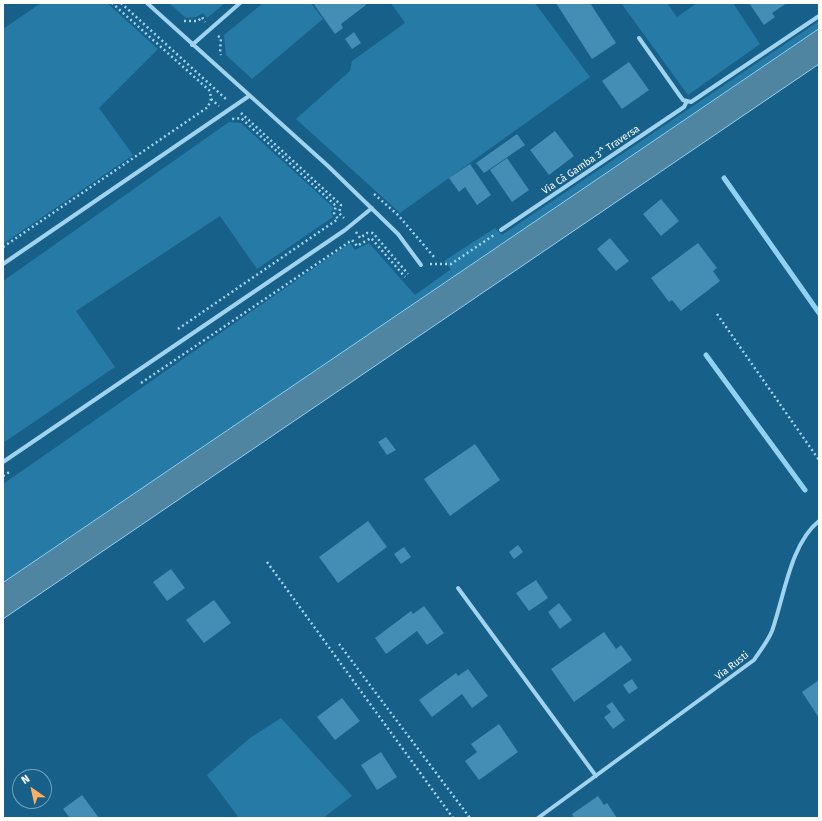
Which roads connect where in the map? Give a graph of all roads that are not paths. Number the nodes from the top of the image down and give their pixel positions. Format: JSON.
{"nodes":[{"id":1,"x":147,"y":3,"type":"edge"},
{"id":2,"x":240,"y":3,"type":"edge"},
{"id":3,"x":819,"y":16,"type":"edge"},
{"id":4,"x":639,"y":38,"type":"dead end"},
{"id":5,"x":192,"y":44,"type":"junction"},
{"id":6,"x":249,"y":96,"type":"junction"},
{"id":7,"x":687,"y":101,"type":"junction"},
{"id":8,"x":372,"y":208,"type":"junction"},
{"id":9,"x":502,"y":230,"type":"road end"},
{"id":10,"x":3,"y":264,"type":"edge"},
{"id":11,"x":421,"y":265,"type":"road end"},
{"id":12,"x":3,"y":462,"type":"edge"},
{"id":13,"x":819,"y":521,"type":"edge"},
{"id":14,"x":458,"y":588,"type":"dead end"},
{"id":15,"x":596,"y":776,"type":"junction"},
{"id":16,"x":538,"y":818,"type":"edge"}],
"edges":[{"from":1,"to":5,"type":"street"},
{"from":2,"to":5,"type":"street"},
{"from":3,"to":7,"type":"street","name":"Via Cà Gamba 3^ Traversa"},
{"from":4,"to":7,"type":"street"},
{"from":5,"to":6,"type":"street"},
{"from":6,"to":8,"type":"street"},
{"from":6,"to":10,"type":"street"},
{"from":7,"to":9,"type":"street","name":"Via Cà Gamba 3^ Traversa"},
{"from":8,"to":11,"type":"street"},
{"from":8,"to":12,"type":"street"},
{"from":13,"to":15,"type":"street","name":"Via Rusti"},
{"from":14,"to":15,"type":"street"},
{"from":15,"to":16,"type":"street","name":"Via Rusti"}]}
